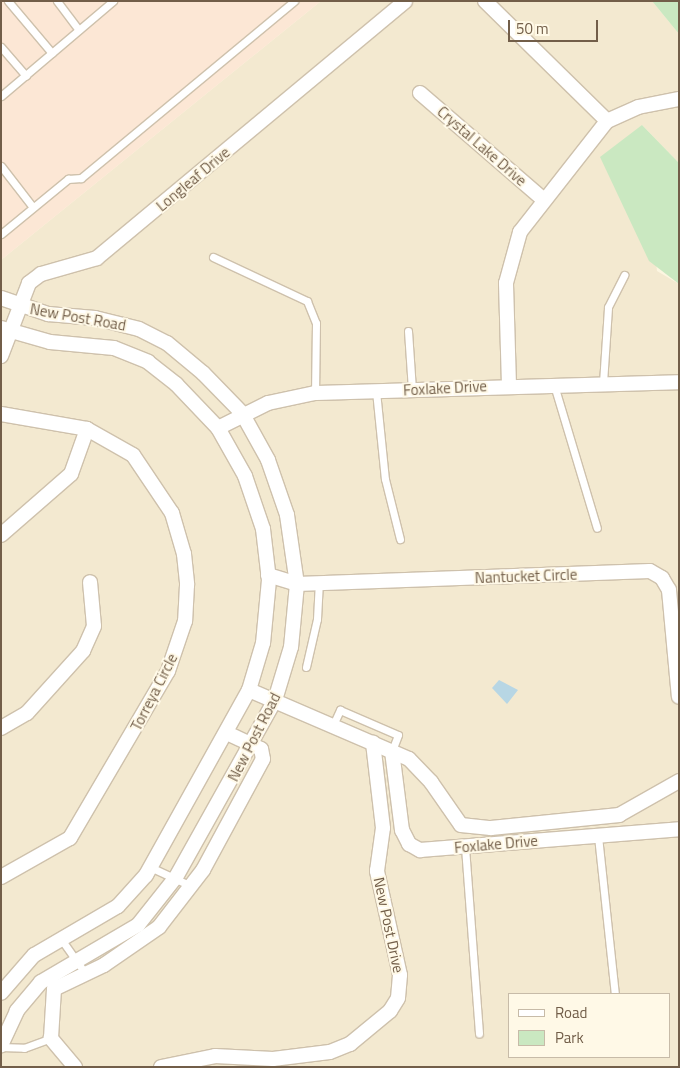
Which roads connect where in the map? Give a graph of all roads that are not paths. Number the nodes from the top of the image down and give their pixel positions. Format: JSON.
{"nodes":[{"id":1,"x":8,"y":1,"type":"edge"},
{"id":2,"x":57,"y":1,"type":"edge"},
{"id":3,"x":294,"y":1,"type":"edge"},
{"id":4,"x":405,"y":1,"type":"edge"},
{"id":5,"x":485,"y":1,"type":"edge"},
{"id":6,"x":109,"y":3,"type":"edge"},
{"id":7,"x":80,"y":30,"type":"junction"},
{"id":8,"x":1,"y":46,"type":"edge"},
{"id":9,"x":52,"y":54,"type":"junction"},
{"id":10,"x":26,"y":76,"type":"junction"},
{"id":11,"x":420,"y":93,"type":"dead end"},
{"id":12,"x":1,"y":96,"type":"edge"},
{"id":13,"x":679,"y":99,"type":"edge"},
{"id":14,"x":607,"y":121,"type":"junction"},
{"id":15,"x":1,"y":166,"type":"edge"},
{"id":16,"x":543,"y":199,"type":"junction"},
{"id":17,"x":32,"y":206,"type":"junction"},
{"id":18,"x":1,"y":234,"type":"edge"},
{"id":19,"x":212,"y":257,"type":"dead end"},
{"id":20,"x":624,"y":275,"type":"dead end"},
{"id":21,"x":1,"y":298,"type":"edge"},
{"id":22,"x":17,"y":304,"type":"junction"},
{"id":23,"x":5,"y":330,"type":"edge"},
{"id":24,"x":408,"y":330,"type":"dead end"},
{"id":25,"x":1,"y":356,"type":"edge"},
{"id":26,"x":603,"y":382,"type":"junction"},
{"id":27,"x":679,"y":382,"type":"edge"},
{"id":28,"x":554,"y":384,"type":"junction"},
{"id":29,"x":508,"y":385,"type":"junction"},
{"id":30,"x":412,"y":390,"type":"junction"},
{"id":31,"x":376,"y":391,"type":"junction"},
{"id":32,"x":315,"y":393,"type":"junction"},
{"id":33,"x":242,"y":413,"type":"junction"},
{"id":34,"x":1,"y":414,"type":"edge"},
{"id":35,"x":218,"y":428,"type":"junction"},
{"id":36,"x":87,"y":429,"type":"junction"},
{"id":37,"x":597,"y":528,"type":"dead end"},
{"id":38,"x":1,"y":535,"type":"edge"},
{"id":39,"x":400,"y":539,"type":"dead end"},
{"id":40,"x":268,"y":575,"type":"junction"},
{"id":41,"x":90,"y":582,"type":"dead end"},
{"id":42,"x":297,"y":584,"type":"junction"},
{"id":43,"x":319,"y":584,"type":"junction"},
{"id":44,"x":306,"y":667,"type":"dead end"},
{"id":45,"x":249,"y":690,"type":"junction"},
{"id":46,"x":679,"y":697,"type":"edge"},
{"id":47,"x":275,"y":700,"type":"junction"},
{"id":48,"x":333,"y":725,"type":"junction"},
{"id":49,"x":379,"y":727,"type":"junction"},
{"id":50,"x":1,"y":728,"type":"edge"},
{"id":51,"x":227,"y":733,"type":"junction"},
{"id":52,"x":373,"y":743,"type":"junction"},
{"id":53,"x":253,"y":744,"type":"junction"},
{"id":54,"x":392,"y":751,"type":"junction"},
{"id":55,"x":679,"y":781,"type":"edge"},
{"id":56,"x":679,"y":830,"type":"edge"},
{"id":57,"x":598,"y":836,"type":"junction"},
{"id":58,"x":465,"y":847,"type":"junction"},
{"id":59,"x":150,"y":867,"type":"junction"},
{"id":60,"x":1,"y":877,"type":"edge"},
{"id":61,"x":176,"y":877,"type":"junction"},
{"id":62,"x":189,"y":885,"type":"junction"},
{"id":63,"x":61,"y":939,"type":"junction"},
{"id":64,"x":78,"y":960,"type":"junction"},
{"id":65,"x":85,"y":973,"type":"junction"},
{"id":66,"x":1,"y":993,"type":"edge"},
{"id":67,"x":615,"y":993,"type":"edge"},
{"id":68,"x":479,"y":1033,"type":"dead end"},
{"id":69,"x":51,"y":1038,"type":"junction"},
{"id":70,"x":1,"y":1046,"type":"edge"},
{"id":71,"x":75,"y":1067,"type":"edge"},
{"id":72,"x":161,"y":1067,"type":"edge"}],
"edges":[{"from":1,"to":9,"type":"lane"},
{"from":2,"to":7,"type":"lane"},
{"from":3,"to":17,"type":"lane"},
{"from":4,"to":22,"type":"street","name":"Longleaf Drive"},
{"from":5,"to":14,"type":"street"},
{"from":6,"to":7,"type":"lane"},
{"from":7,"to":9,"type":"lane"},
{"from":8,"to":10,"type":"lane"},
{"from":9,"to":10,"type":"lane"},
{"from":10,"to":12,"type":"lane"},
{"from":11,"to":16,"type":"street","name":"Crystal Lake Drive"},
{"from":13,"to":14,"type":"street"},
{"from":14,"to":16,"type":"street"},
{"from":15,"to":17,"type":"lane"},
{"from":16,"to":29,"type":"street"},
{"from":17,"to":18,"type":"lane"},
{"from":19,"to":32,"type":"lane"},
{"from":20,"to":26,"type":"lane"},
{"from":21,"to":22,"type":"street","name":"New Post Road"},
{"from":22,"to":23,"type":"street","name":"Longleaf Drive"},
{"from":22,"to":33,"type":"street","name":"New Post Road"},
{"from":23,"to":25,"type":"street","name":"Longleaf Drive"},
{"from":23,"to":35,"type":"street","name":"New Post Road"},
{"from":24,"to":30,"type":"lane"},
{"from":26,"to":27,"type":"street","name":"Foxlake Drive"},
{"from":26,"to":28,"type":"street","name":"Foxlake Drive"},
{"from":28,"to":29,"type":"street","name":"Foxlake Drive"},
{"from":28,"to":37,"type":"lane"},
{"from":29,"to":30,"type":"street","name":"Foxlake Drive"},
{"from":30,"to":31,"type":"street","name":"Foxlake Drive"},
{"from":31,"to":32,"type":"street","name":"Foxlake Drive"},
{"from":31,"to":39,"type":"lane"},
{"from":32,"to":33,"type":"street","name":"Foxlake Drive"},
{"from":33,"to":35,"type":"street","name":"Foxlake Drive"},
{"from":33,"to":42,"type":"street","name":"New Post Road"},
{"from":34,"to":36,"type":"street","name":"Torreya Circle"},
{"from":35,"to":40,"type":"street","name":"New Post Road"},
{"from":36,"to":38,"type":"street"},
{"from":36,"to":60,"type":"street","name":"Torreya Circle"},
{"from":40,"to":42,"type":"street","name":"Nantucket Circle"},
{"from":40,"to":45,"type":"street","name":"New Post Road"},
{"from":41,"to":50,"type":"street"},
{"from":42,"to":43,"type":"street","name":"Nantucket Circle"},
{"from":42,"to":47,"type":"street","name":"New Post Road"},
{"from":43,"to":44,"type":"lane"},
{"from":43,"to":46,"type":"street","name":"Nantucket Circle"},
{"from":45,"to":47,"type":"street"},
{"from":45,"to":51,"type":"street","name":"New Post Road"},
{"from":47,"to":48,"type":"street"},
{"from":47,"to":53,"type":"street","name":"New Post Road"},
{"from":48,"to":49,"type":"lane"},
{"from":48,"to":52,"type":"street"},
{"from":49,"to":52,"type":"lane"},
{"from":49,"to":54,"type":"lane"},
{"from":51,"to":53,"type":"street"},
{"from":51,"to":59,"type":"street","name":"New Post Road"},
{"from":52,"to":54,"type":"street"},
{"from":52,"to":72,"type":"street","name":"New Post Drive"},
{"from":53,"to":61,"type":"street","name":"New Post Road"},
{"from":53,"to":62,"type":"street"},
{"from":54,"to":55,"type":"street"},
{"from":54,"to":58,"type":"street","name":"Foxlake Drive"},
{"from":56,"to":57,"type":"street","name":"Foxlake Drive"},
{"from":57,"to":58,"type":"street","name":"Foxlake Drive"},
{"from":57,"to":67,"type":"lane"},
{"from":58,"to":68,"type":"lane"},
{"from":59,"to":61,"type":"lane"},
{"from":59,"to":63,"type":"street","name":"New Post Road"},
{"from":61,"to":62,"type":"lane"},
{"from":61,"to":64,"type":"street","name":"New Post Road"},
{"from":62,"to":65,"type":"street"},
{"from":63,"to":64,"type":"lane"},
{"from":63,"to":66,"type":"street","name":"New Post Road"},
{"from":64,"to":65,"type":"lane"},
{"from":64,"to":70,"type":"street","name":"New Post Road"},
{"from":65,"to":69,"type":"street"},
{"from":69,"to":70,"type":"lane"},
{"from":69,"to":71,"type":"street"}]}
